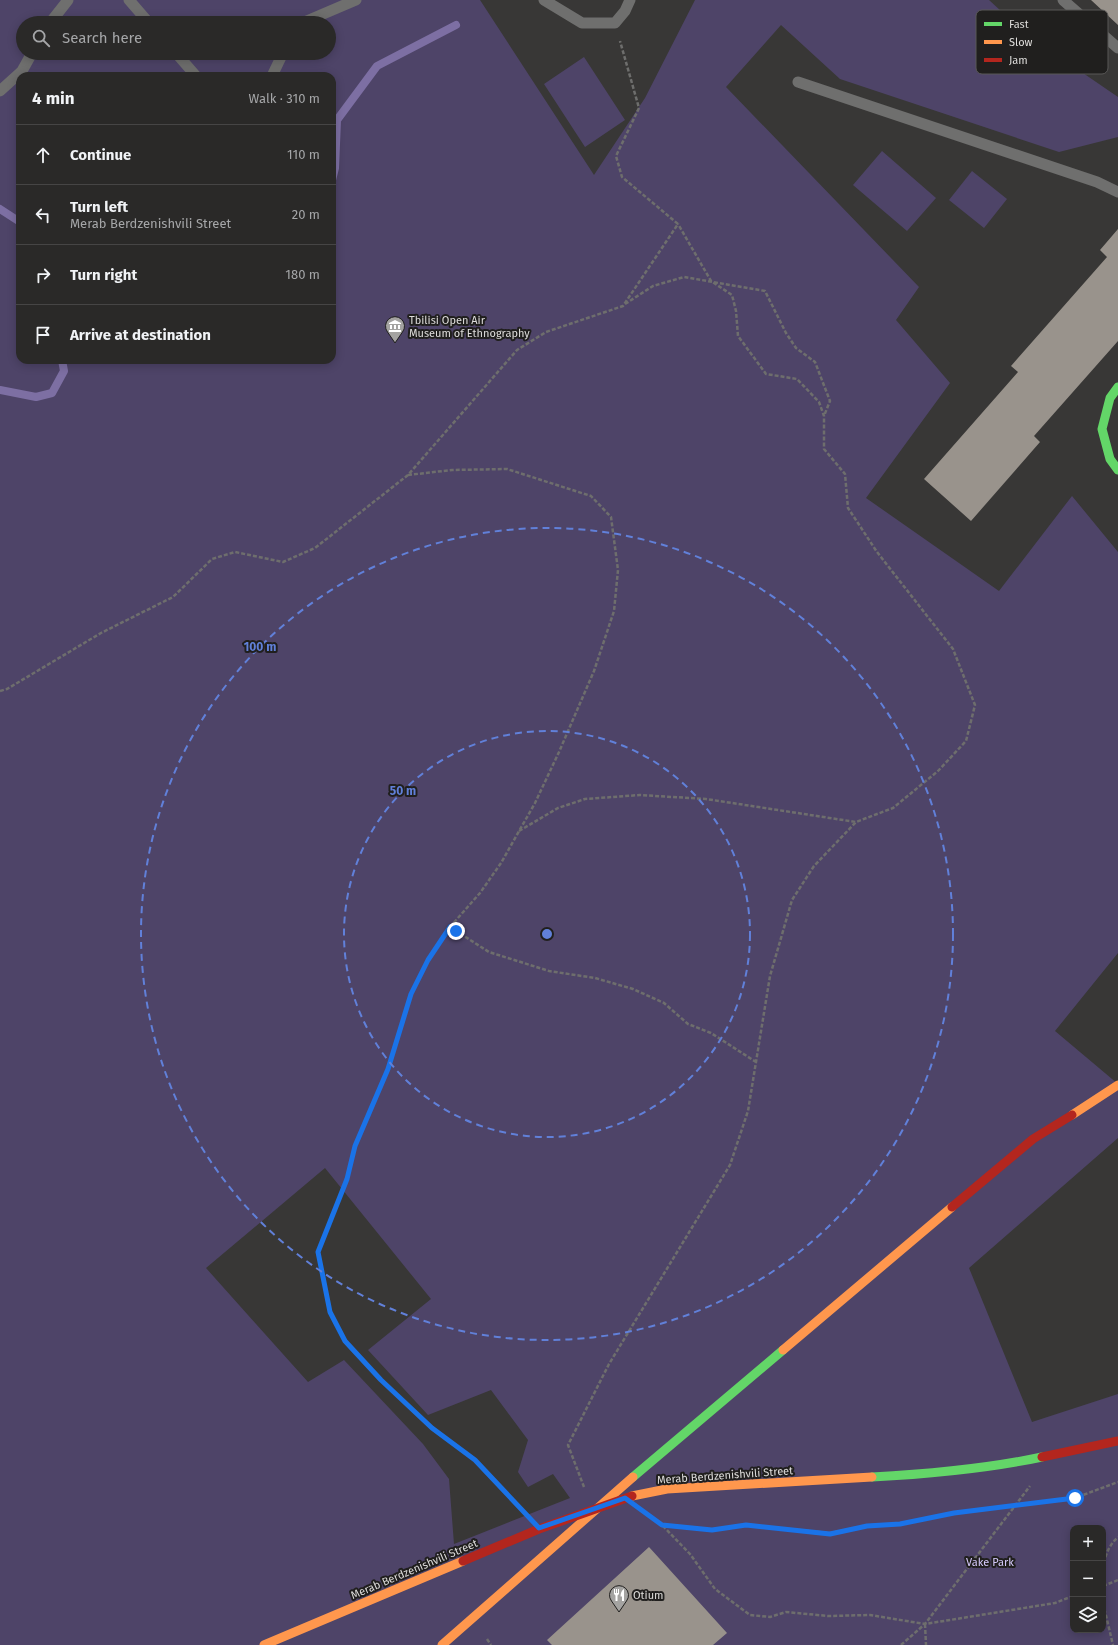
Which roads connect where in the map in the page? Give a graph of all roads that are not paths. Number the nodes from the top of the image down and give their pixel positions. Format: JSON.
{"nodes":[{"id":1,"x":68,"y":0,"type":"edge"},
{"id":2,"x":129,"y":0,"type":"edge"},
{"id":3,"x":356,"y":0,"type":"edge"},
{"id":4,"x":544,"y":0,"type":"edge"},
{"id":5,"x":556,"y":0,"type":"edge"},
{"id":6,"x":630,"y":0,"type":"edge"},
{"id":7,"x":1063,"y":0,"type":"edge"},
{"id":8,"x":1074,"y":10,"type":"edge"},
{"id":9,"x":562,"y":11,"type":"junction"},
{"id":10,"x":55,"y":16,"type":"edge"},
{"id":11,"x":143,"y":16,"type":"edge"},
{"id":12,"x":318,"y":16,"type":"edge"},
{"id":13,"x":1108,"y":39,"type":"edge"},
{"id":14,"x":1118,"y":48,"type":"edge"},
{"id":15,"x":28,"y":60,"type":"edge"},
{"id":16,"x":182,"y":60,"type":"edge"},
{"id":17,"x":280,"y":60,"type":"edge"},
{"id":18,"x":21,"y":72,"type":"edge"},
{"id":19,"x":193,"y":72,"type":"edge"},
{"id":20,"x":274,"y":72,"type":"edge"},
{"id":21,"x":16,"y":76,"type":"edge"},
{"id":22,"x":798,"y":82,"type":"dead end"},
{"id":23,"x":0,"y":91,"type":"edge"},
{"id":24,"x":1118,"y":192,"type":"edge"},
{"id":25,"x":1118,"y":387,"type":"edge"},
{"id":26,"x":1118,"y":470,"type":"edge"},
{"id":27,"x":1118,"y":1085,"type":"edge"},
{"id":28,"x":1118,"y":1441,"type":"edge"},
{"id":29,"x":593,"y":1511,"type":"junction"},
{"id":30,"x":264,"y":1645,"type":"edge"},
{"id":31,"x":442,"y":1645,"type":"edge"}],
"edges":[{"from":1,"to":10,"type":"lane"},
{"from":2,"to":11,"type":"lane"},
{"from":3,"to":12,"type":"lane"},
{"from":4,"to":9,"type":"lane"},
{"from":5,"to":9,"type":"lane"},
{"from":6,"to":9,"type":"lane"},
{"from":7,"to":8,"type":"lane"},
{"from":13,"to":14,"type":"lane"},
{"from":15,"to":18,"type":"lane"},
{"from":16,"to":19,"type":"lane"},
{"from":17,"to":20,"type":"lane"},
{"from":21,"to":23,"type":"lane"},
{"from":22,"to":24,"type":"lane"},
{"from":25,"to":26,"type":"street"},
{"from":27,"to":29,"type":"street"},
{"from":28,"to":29,"type":"street","name":"Merab Berdzenishvili Street"},
{"from":29,"to":30,"type":"street","name":"Merab Berdzenishvili Street"},
{"from":29,"to":31,"type":"street"}]}
